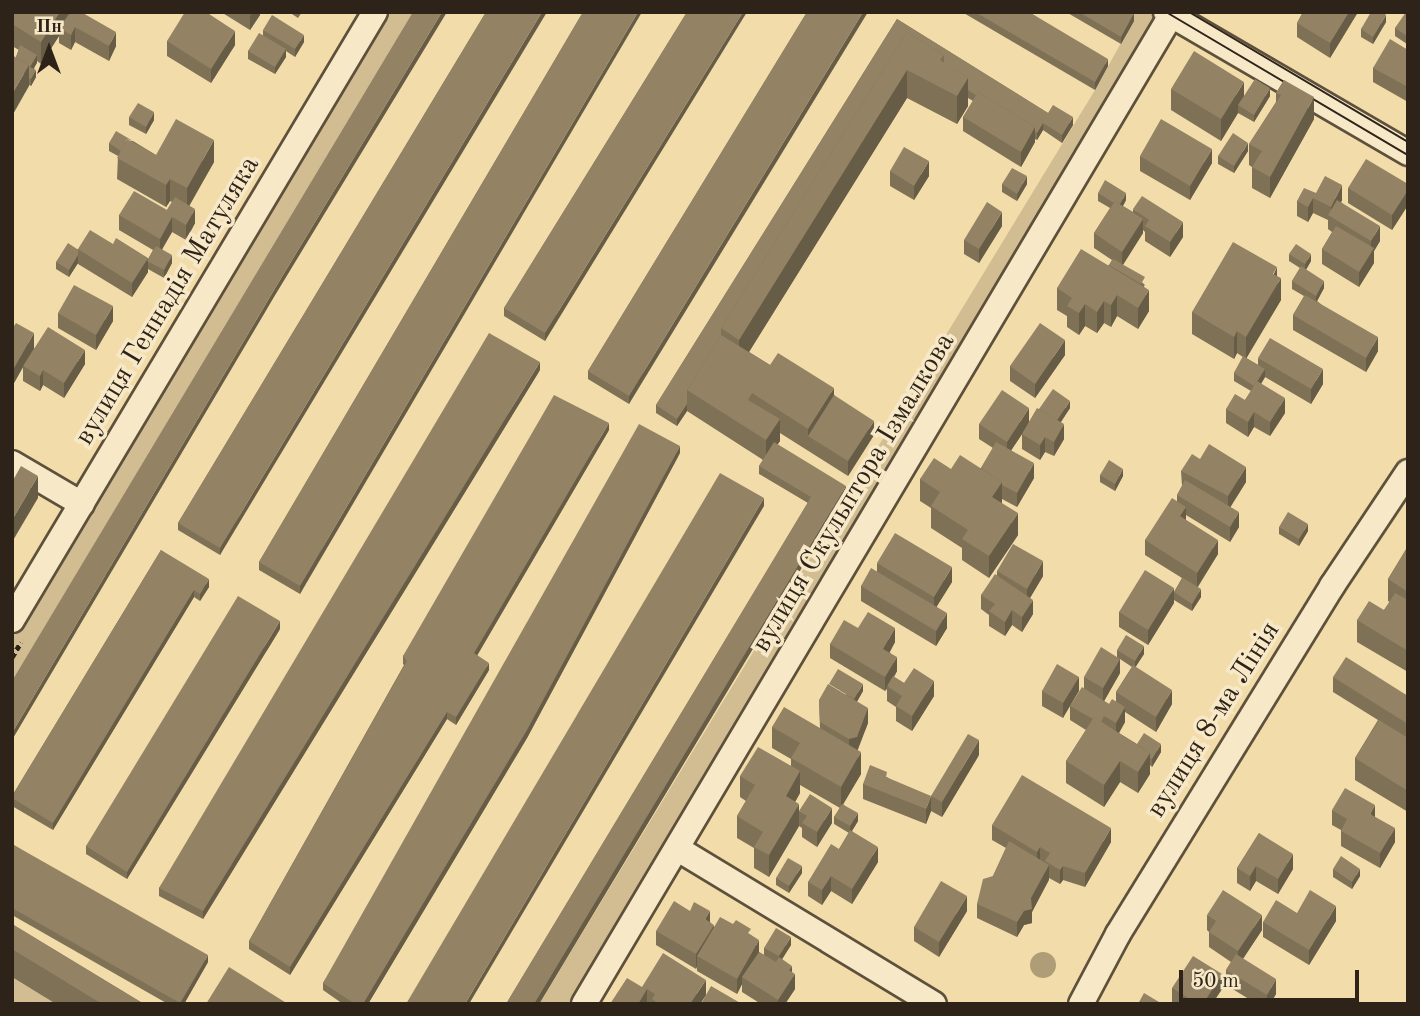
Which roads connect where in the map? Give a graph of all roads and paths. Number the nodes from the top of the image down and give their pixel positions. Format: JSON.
{"nodes":[{"id":1,"x":375,"y":12,"type":"edge"},
{"id":2,"x":1170,"y":13,"type":"edge"},
{"id":3,"x":1408,"y":153,"type":"edge"},
{"id":4,"x":12,"y":463,"type":"edge"},
{"id":5,"x":1408,"y":472,"type":"edge"},
{"id":6,"x":82,"y":504,"type":"junction"},
{"id":7,"x":12,"y":620,"type":"edge"},
{"id":8,"x":678,"y":849,"type":"junction"},
{"id":9,"x":584,"y":1004,"type":"edge"},
{"id":10,"x":934,"y":1004,"type":"edge"},
{"id":11,"x":1081,"y":1004,"type":"edge"}],
"edges":[{"from":1,"to":6,"type":"street","name":"вулиця Геннадія Матуляка"},
{"from":2,"to":3,"type":"street"},
{"from":2,"to":8,"type":"street","name":"вулиця Скульптора Ізмалкова"},
{"from":4,"to":6,"type":"street"},
{"from":5,"to":11,"type":"street","name":"вулиця 8-ма Лінія"},
{"from":6,"to":7,"type":"street","name":"вулиця Геннадія Матуляка"},
{"from":8,"to":9,"type":"street","name":"вулиця Скульптора Ізмалкова"},
{"from":8,"to":10,"type":"street"}]}
